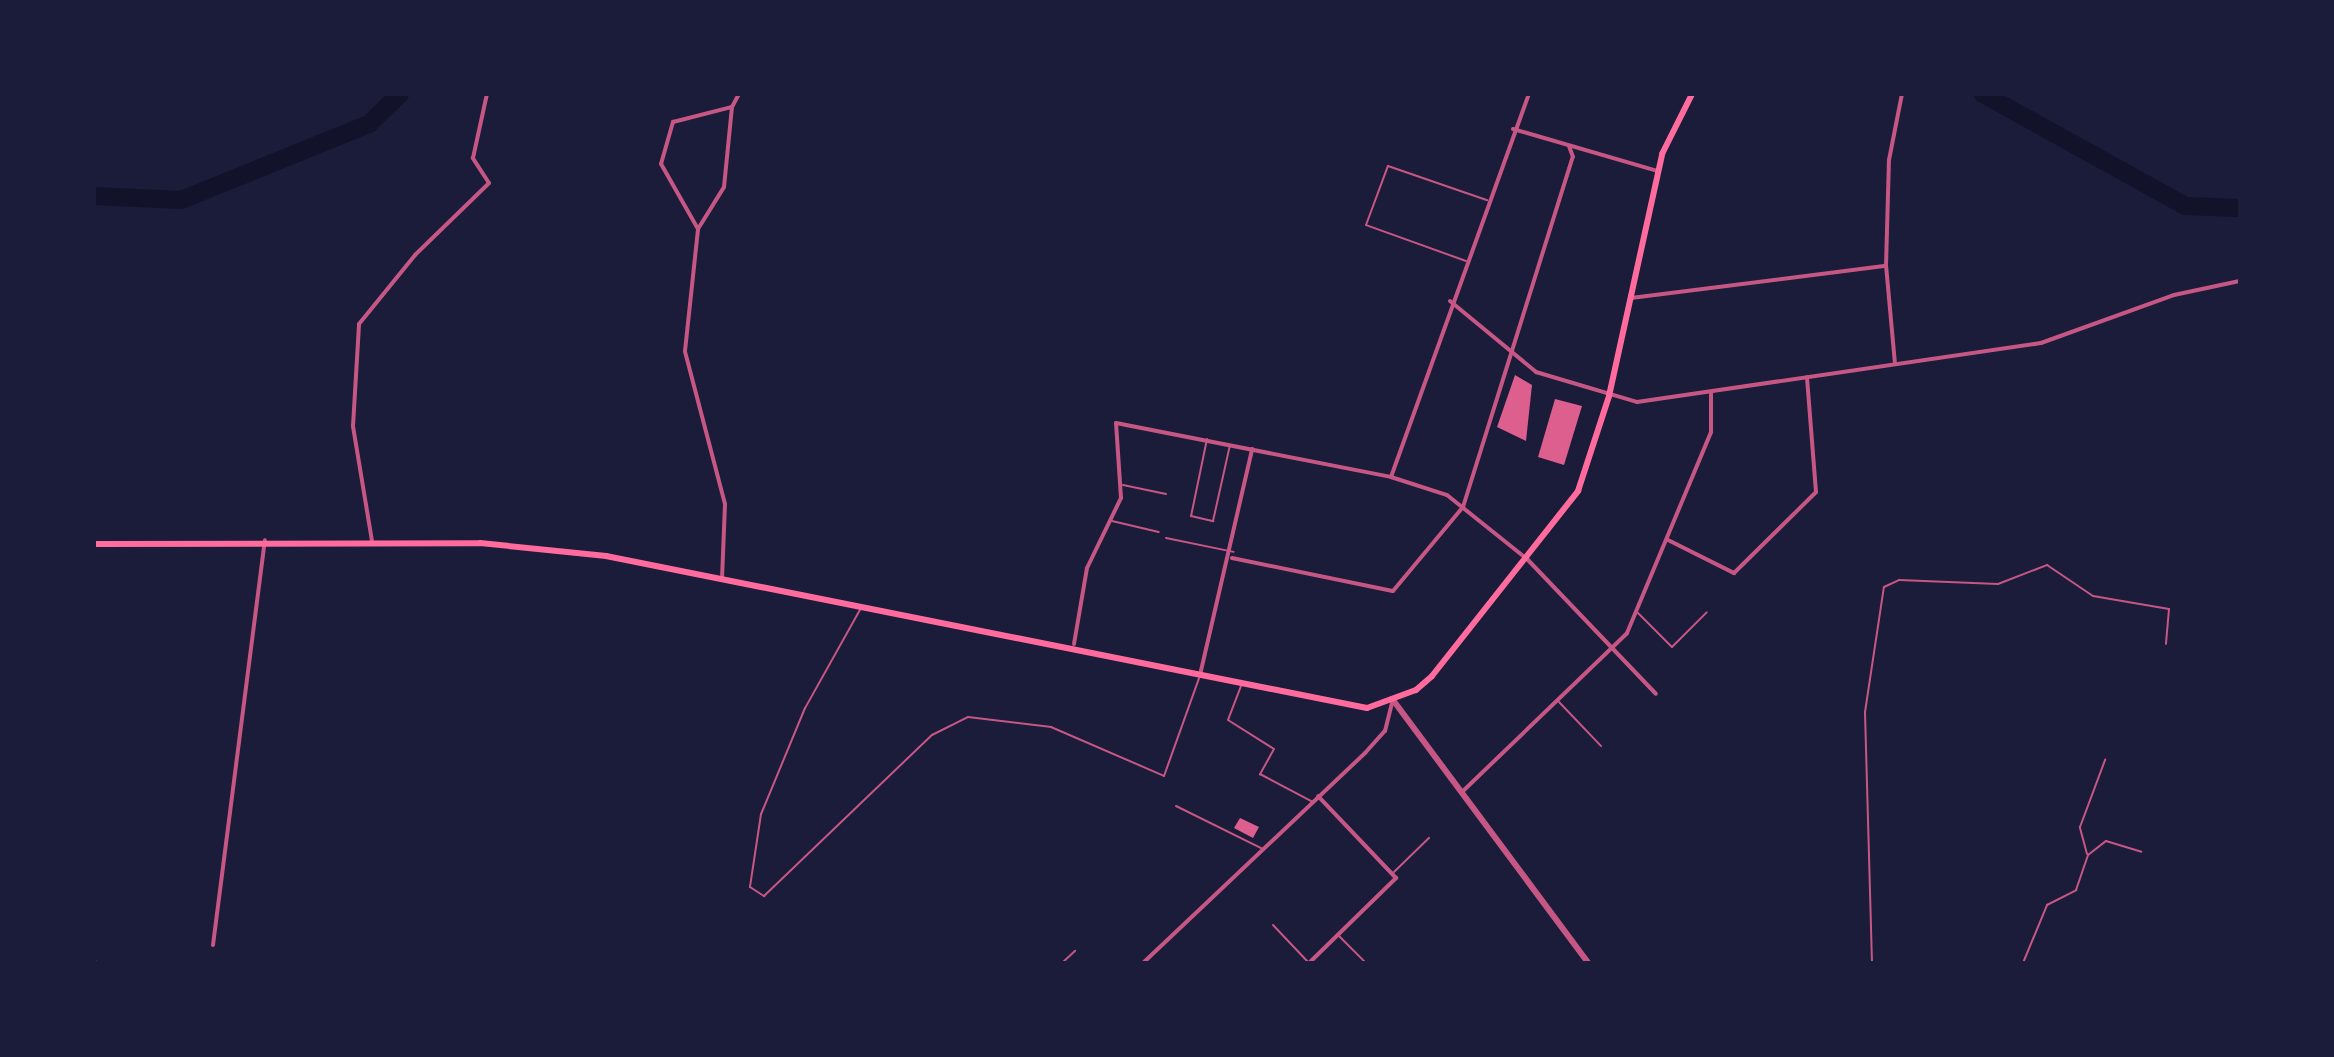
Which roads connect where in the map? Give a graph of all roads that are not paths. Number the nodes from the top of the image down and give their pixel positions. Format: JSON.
{"nodes":[{"id":1,"x":487,"y":94,"type":"edge"},
{"id":2,"x":739,"y":94,"type":"edge"},
{"id":3,"x":1529,"y":94,"type":"edge"},
{"id":4,"x":1692,"y":94,"type":"edge"},
{"id":5,"x":1902,"y":94,"type":"edge"},
{"id":6,"x":732,"y":107,"type":"junction"},
{"id":7,"x":1513,"y":129,"type":"junction"},
{"id":8,"x":1569,"y":146,"type":"junction"},
{"id":9,"x":1658,"y":171,"type":"junction"},
{"id":10,"x":1487,"y":200,"type":"junction"},
{"id":11,"x":698,"y":229,"type":"junction"},
{"id":12,"x":1466,"y":261,"type":"junction"},
{"id":13,"x":1886,"y":266,"type":"junction"},
{"id":14,"x":2240,"y":281,"type":"edge"},
{"id":15,"x":1631,"y":298,"type":"junction"},
{"id":16,"x":1450,"y":301,"type":"junction"},
{"id":17,"x":1509,"y":351,"type":"junction"},
{"id":18,"x":1895,"y":364,"type":"junction"},
{"id":19,"x":1807,"y":377,"type":"junction"},
{"id":20,"x":1711,"y":392,"type":"junction"},
{"id":21,"x":1609,"y":396,"type":"junction"},
{"id":22,"x":1207,"y":439,"type":"junction"},
{"id":23,"x":1231,"y":444,"type":"junction"},
{"id":24,"x":1252,"y":449,"type":"junction"},
{"id":25,"x":1391,"y":477,"type":"junction"},
{"id":26,"x":1122,"y":485,"type":"junction"},
{"id":27,"x":1166,"y":494,"type":"dead end"},
{"id":28,"x":1463,"y":507,"type":"junction"},
{"id":29,"x":1111,"y":521,"type":"junction"},
{"id":30,"x":1159,"y":532,"type":"dead end"},
{"id":31,"x":1166,"y":538,"type":"dead end"},
{"id":32,"x":265,"y":540,"type":"junction"},
{"id":33,"x":1668,"y":540,"type":"junction"},
{"id":34,"x":372,"y":541,"type":"junction"},
{"id":35,"x":94,"y":544,"type":"edge"},
{"id":36,"x":1233,"y":555,"type":"junction"},
{"id":37,"x":1528,"y":560,"type":"junction"},
{"id":38,"x":722,"y":579,"type":"junction"},
{"id":39,"x":861,"y":607,"type":"junction"},
{"id":40,"x":1637,"y":612,"type":"junction"},
{"id":41,"x":1707,"y":612,"type":"dead end"},
{"id":42,"x":1074,"y":644,"type":"junction"},
{"id":43,"x":2166,"y":644,"type":"dead end"},
{"id":44,"x":1611,"y":648,"type":"junction"},
{"id":45,"x":1200,"y":675,"type":"junction"},
{"id":46,"x":1242,"y":685,"type":"junction"},
{"id":47,"x":1656,"y":694,"type":"dead end"},
{"id":48,"x":1393,"y":700,"type":"junction"},
{"id":49,"x":1558,"y":701,"type":"junction"},
{"id":50,"x":1601,"y":746,"type":"dead end"},
{"id":51,"x":2105,"y":760,"type":"dead end"},
{"id":52,"x":1462,"y":792,"type":"junction"},
{"id":53,"x":1318,"y":796,"type":"junction"},
{"id":54,"x":1312,"y":802,"type":"junction"},
{"id":55,"x":1176,"y":806,"type":"dead end"},
{"id":56,"x":1429,"y":838,"type":"dead end"},
{"id":57,"x":1263,"y":849,"type":"junction"},
{"id":58,"x":2141,"y":852,"type":"dead end"},
{"id":59,"x":2088,"y":855,"type":"junction"},
{"id":60,"x":1394,"y":872,"type":"junction"},
{"id":61,"x":1273,"y":925,"type":"dead end"},
{"id":62,"x":1338,"y":935,"type":"junction"},
{"id":63,"x":213,"y":945,"type":"dead end"},
{"id":64,"x":1075,"y":951,"type":"dead end"},
{"id":65,"x":1062,"y":963,"type":"edge"},
{"id":66,"x":1143,"y":963,"type":"edge"},
{"id":67,"x":1309,"y":963,"type":"edge"},
{"id":68,"x":1366,"y":963,"type":"edge"},
{"id":69,"x":1588,"y":963,"type":"edge"},
{"id":70,"x":1872,"y":963,"type":"edge"},
{"id":71,"x":2023,"y":963,"type":"edge"}],
"edges":[{"from":1,"to":34,"type":"street"},
{"from":2,"to":6,"type":"street"},
{"from":3,"to":7,"type":"street"},
{"from":4,"to":9,"type":"main road"},
{"from":5,"to":13,"type":"street"},
{"from":6,"to":11,"type":"street"},
{"from":6,"to":11,"type":"street"},
{"from":7,"to":8,"type":"street"},
{"from":7,"to":10,"type":"street"},
{"from":8,"to":9,"type":"street"},
{"from":8,"to":17,"type":"street"},
{"from":9,"to":15,"type":"main road"},
{"from":10,"to":12,"type":"street"},
{"from":10,"to":12,"type":"lane"},
{"from":11,"to":38,"type":"street"},
{"from":12,"to":16,"type":"street"},
{"from":13,"to":15,"type":"street"},
{"from":13,"to":18,"type":"street"},
{"from":14,"to":18,"type":"street"},
{"from":15,"to":21,"type":"main road"},
{"from":16,"to":17,"type":"street"},
{"from":16,"to":25,"type":"street"},
{"from":17,"to":21,"type":"street"},
{"from":17,"to":28,"type":"street"},
{"from":18,"to":19,"type":"street"},
{"from":19,"to":20,"type":"street"},
{"from":19,"to":33,"type":"street"},
{"from":20,"to":21,"type":"street"},
{"from":20,"to":33,"type":"street"},
{"from":21,"to":37,"type":"main road"},
{"from":22,"to":23,"type":"street"},
{"from":22,"to":23,"type":"lane"},
{"from":22,"to":26,"type":"street"},
{"from":23,"to":24,"type":"street"},
{"from":24,"to":25,"type":"street"},
{"from":24,"to":36,"type":"street"},
{"from":25,"to":28,"type":"street"},
{"from":26,"to":27,"type":"lane"},
{"from":26,"to":29,"type":"street"},
{"from":28,"to":36,"type":"street"},
{"from":28,"to":37,"type":"street"},
{"from":29,"to":30,"type":"lane"},
{"from":29,"to":42,"type":"street"},
{"from":31,"to":36,"type":"lane"},
{"from":32,"to":34,"type":"main road"},
{"from":32,"to":35,"type":"main road"},
{"from":32,"to":63,"type":"street"},
{"from":33,"to":40,"type":"street"},
{"from":34,"to":38,"type":"main road"},
{"from":36,"to":45,"type":"street"},
{"from":37,"to":44,"type":"street"},
{"from":37,"to":48,"type":"main road"},
{"from":38,"to":39,"type":"main road"},
{"from":39,"to":42,"type":"main road"},
{"from":39,"to":45,"type":"lane"},
{"from":40,"to":41,"type":"lane"},
{"from":40,"to":44,"type":"street"},
{"from":42,"to":45,"type":"main road"},
{"from":43,"to":70,"type":"lane"},
{"from":44,"to":47,"type":"street"},
{"from":44,"to":49,"type":"street"},
{"from":45,"to":46,"type":"main road"},
{"from":46,"to":48,"type":"main road"},
{"from":46,"to":54,"type":"lane"},
{"from":48,"to":52,"type":"street"},
{"from":48,"to":53,"type":"street"},
{"from":49,"to":50,"type":"lane"},
{"from":49,"to":52,"type":"street"},
{"from":51,"to":59,"type":"lane"},
{"from":52,"to":69,"type":"street"},
{"from":53,"to":54,"type":"street"},
{"from":53,"to":60,"type":"street"},
{"from":54,"to":57,"type":"street"},
{"from":55,"to":57,"type":"lane"},
{"from":56,"to":60,"type":"lane"},
{"from":57,"to":66,"type":"street"},
{"from":58,"to":59,"type":"lane"},
{"from":59,"to":71,"type":"lane"},
{"from":60,"to":62,"type":"street"},
{"from":61,"to":67,"type":"lane"},
{"from":62,"to":67,"type":"street"},
{"from":62,"to":68,"type":"lane"},
{"from":64,"to":65,"type":"lane"}]}
